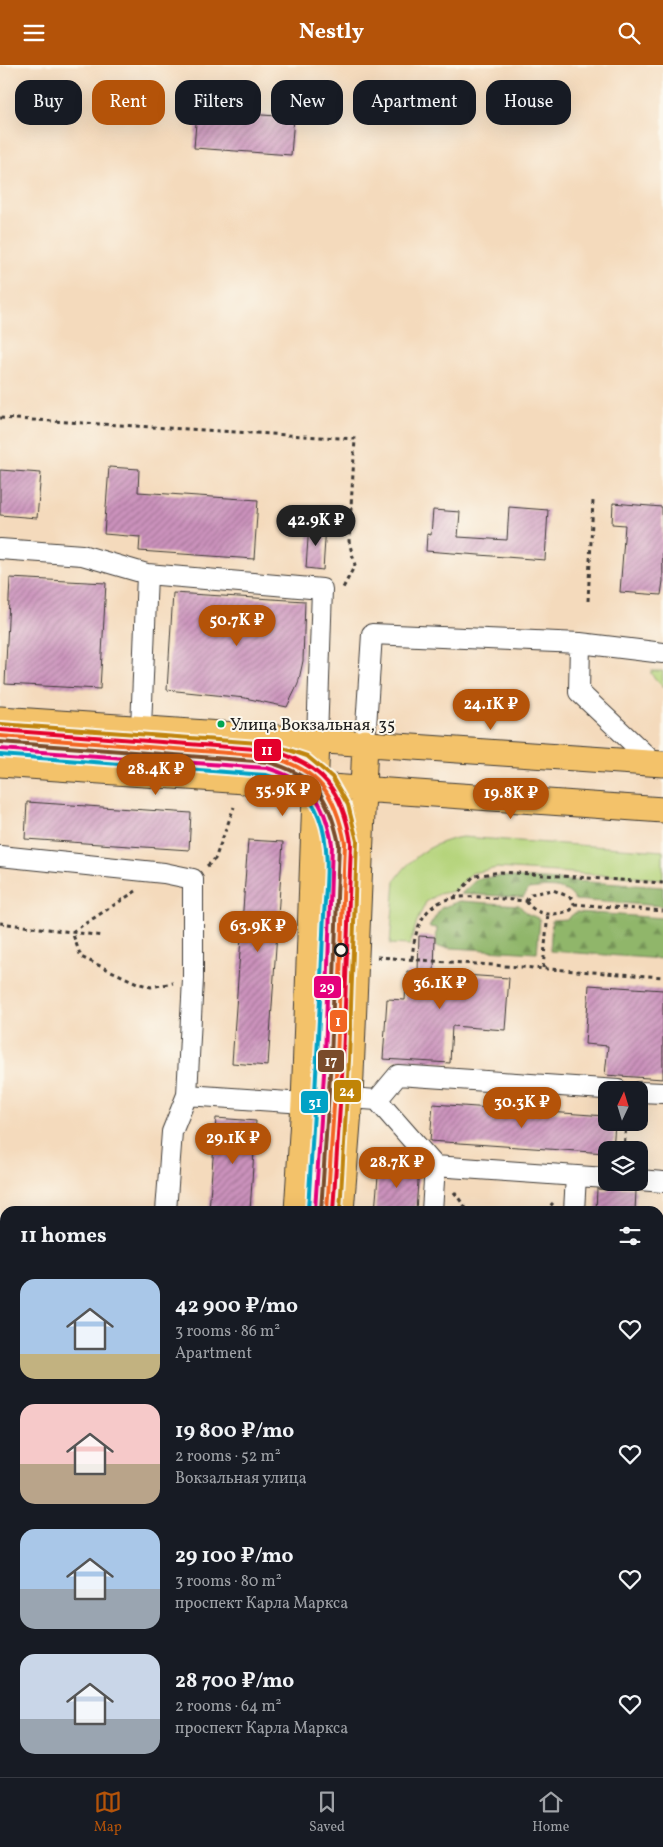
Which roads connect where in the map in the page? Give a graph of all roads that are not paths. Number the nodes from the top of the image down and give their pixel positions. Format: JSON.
{"nodes":[{"id":1,"x":0,"y":549,"type":"edge"},
{"id":2,"x":147,"y":574,"type":"junction"},
{"id":3,"x":580,"y":643,"type":"junction"},
{"id":4,"x":663,"y":653,"type":"edge"},
{"id":5,"x":0,"y":719,"type":"edge"},
{"id":6,"x":140,"y":728,"type":"junction"},
{"id":7,"x":316,"y":739,"type":"junction"},
{"id":8,"x":365,"y":742,"type":"junction"},
{"id":9,"x":659,"y":763,"type":"edge"},
{"id":10,"x":0,"y":764,"type":"edge"},
{"id":11,"x":267,"y":784,"type":"junction"},
{"id":12,"x":314,"y":787,"type":"junction"},
{"id":13,"x":362,"y":790,"type":"junction"},
{"id":14,"x":663,"y":810,"type":"edge"},
{"id":15,"x":314,"y":837,"type":"junction"},
{"id":16,"x":0,"y":856,"type":"edge"},
{"id":17,"x":598,"y":1089,"type":"edge"},
{"id":18,"x":648,"y":1092,"type":"edge"},
{"id":19,"x":663,"y":1093,"type":"edge"},
{"id":20,"x":187,"y":1095,"type":"junction"},
{"id":21,"x":350,"y":1099,"type":"junction"},
{"id":22,"x":377,"y":1100,"type":"junction"},
{"id":23,"x":304,"y":1103,"type":"junction"},
{"id":24,"x":435,"y":1166,"type":"junction"},
{"id":25,"x":576,"y":1176,"type":"junction"},
{"id":26,"x":598,"y":1177,"type":"edge"},
{"id":27,"x":648,"y":1181,"type":"edge"},
{"id":28,"x":663,"y":1182,"type":"edge"},
{"id":29,"x":166,"y":1206,"type":"edge"},
{"id":30,"x":297,"y":1206,"type":"edge"},
{"id":31,"x":341,"y":1206,"type":"edge"},
{"id":32,"x":432,"y":1206,"type":"edge"},
{"id":33,"x":574,"y":1206,"type":"edge"},
{"id":34,"x":296,"y":1777,"type":"edge"},
{"id":35,"x":304,"y":1777,"type":"edge"}],
"edges":[{"from":1,"to":2,"type":"lane"},
{"from":2,"to":6,"type":"lane"},
{"from":2,"to":7,"type":"lane"},
{"from":3,"to":4,"type":"lane"},
{"from":3,"to":8,"type":"lane"},
{"from":3,"to":9,"type":"lane"},
{"from":5,"to":6,"type":"main road"},
{"from":6,"to":7,"type":"main road"},
{"from":7,"to":8,"type":"main road"},
{"from":7,"to":12,"type":"main road"},
{"from":8,"to":9,"type":"main road"},
{"from":8,"to":13,"type":"main road"},
{"from":10,"to":11,"type":"main road"},
{"from":11,"to":12,"type":"main road"},
{"from":11,"to":15,"type":"main road"},
{"from":12,"to":13,"type":"main road"},
{"from":12,"to":15,"type":"main road"},
{"from":13,"to":14,"type":"main road"},
{"from":13,"to":21,"type":"main road"},
{"from":15,"to":23,"type":"main road"},
{"from":16,"to":20,"type":"lane"},
{"from":17,"to":22,"type":"lane"},
{"from":18,"to":19,"type":"lane"},
{"from":20,"to":23,"type":"lane"},
{"from":20,"to":29,"type":"lane"},
{"from":21,"to":22,"type":"lane"},
{"from":21,"to":31,"type":"main road"},
{"from":22,"to":24,"type":"lane"},
{"from":23,"to":30,"type":"main road"},
{"from":24,"to":25,"type":"lane"},
{"from":24,"to":32,"type":"lane"},
{"from":25,"to":26,"type":"lane"},
{"from":25,"to":33,"type":"lane"},
{"from":27,"to":28,"type":"lane"},
{"from":34,"to":35,"type":"main road"}]}
